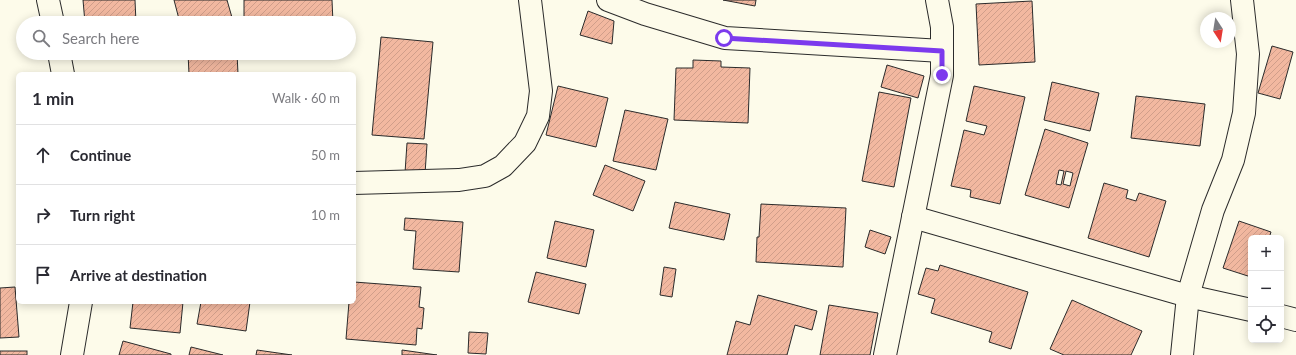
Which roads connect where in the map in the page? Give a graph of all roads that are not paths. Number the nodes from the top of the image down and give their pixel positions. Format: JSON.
{"nodes":[{"id":1,"x":48,"y":0,"type":"edge"},
{"id":2,"x":530,"y":0,"type":"edge"},
{"id":3,"x":608,"y":0,"type":"edge"},
{"id":4,"x":937,"y":0,"type":"edge"},
{"id":5,"x":1242,"y":0,"type":"edge"},
{"id":6,"x":51,"y":16,"type":"edge"},
{"id":7,"x":942,"y":51,"type":"junction"},
{"id":8,"x":60,"y":60,"type":"edge"},
{"id":9,"x":63,"y":72,"type":"edge"},
{"id":10,"x":356,"y":183,"type":"edge"},
{"id":11,"x":913,"y":217,"type":"junction"},
{"id":12,"x":1188,"y":296,"type":"junction"},
{"id":13,"x":81,"y":304,"type":"edge"},
{"id":14,"x":1248,"y":309,"type":"edge"},
{"id":15,"x":1284,"y":317,"type":"edge"},
{"id":16,"x":1296,"y":320,"type":"edge"},
{"id":17,"x":72,"y":355,"type":"edge"},
{"id":18,"x":884,"y":355,"type":"edge"},
{"id":19,"x":1182,"y":355,"type":"edge"}],
"edges":[{"from":1,"to":6,"type":"street"},
{"from":2,"to":10,"type":"street"},
{"from":3,"to":7,"type":"street"},
{"from":4,"to":7,"type":"street"},
{"from":5,"to":12,"type":"street"},
{"from":7,"to":11,"type":"street"},
{"from":8,"to":9,"type":"street"},
{"from":11,"to":12,"type":"street"},
{"from":11,"to":18,"type":"street"},
{"from":12,"to":14,"type":"street"},
{"from":12,"to":19,"type":"street"},
{"from":13,"to":17,"type":"street"},
{"from":15,"to":16,"type":"street"}]}
